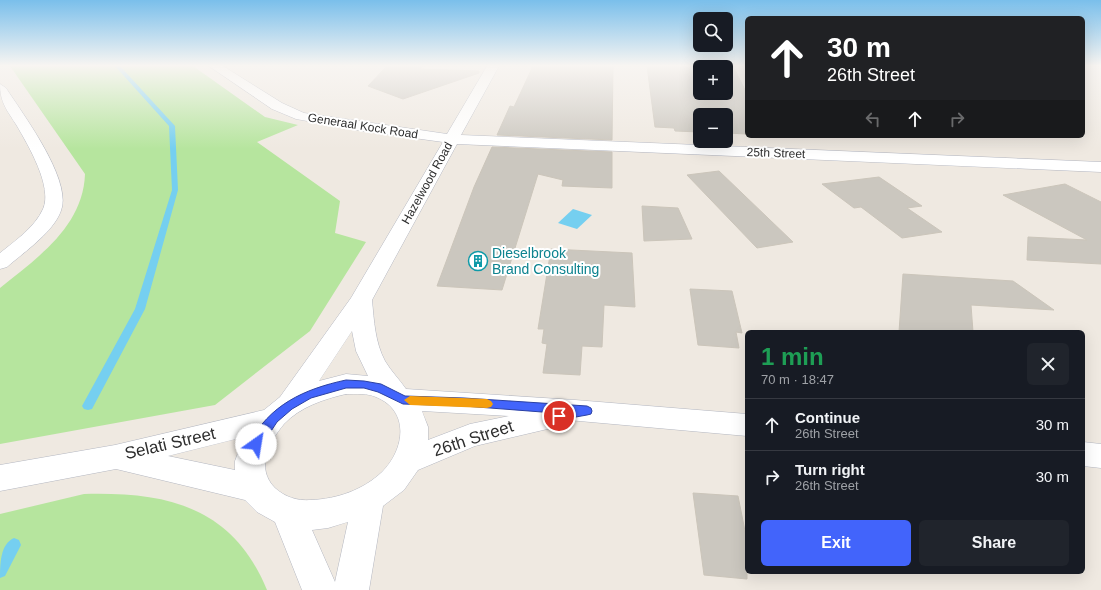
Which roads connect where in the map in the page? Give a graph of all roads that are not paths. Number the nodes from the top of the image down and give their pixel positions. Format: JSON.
{"nodes":[{"id":1,"x":3,"y":94,"type":"edge"},
{"id":2,"x":258,"y":94,"type":"edge"},
{"id":3,"x":477,"y":94,"type":"edge"},
{"id":4,"x":451,"y":139,"type":"junction"},
{"id":5,"x":1101,"y":167,"type":"edge"},
{"id":6,"x":0,"y":263,"type":"edge"},
{"id":7,"x":361,"y":300,"type":"junction"},
{"id":8,"x":399,"y":397,"type":"junction"},
{"id":9,"x":587,"y":411,"type":"junction"},
{"id":10,"x":280,"y":412,"type":"junction"},
{"id":11,"x":745,"y":425,"type":"edge"},
{"id":12,"x":1085,"y":454,"type":"edge"},
{"id":13,"x":1101,"y":456,"type":"edge"},
{"id":14,"x":101,"y":459,"type":"junction"},
{"id":15,"x":408,"y":461,"type":"junction"},
{"id":16,"x":0,"y":478,"type":"edge"},
{"id":17,"x":254,"y":488,"type":"junction"},
{"id":18,"x":369,"y":498,"type":"junction"},
{"id":19,"x":288,"y":513,"type":"junction"},
{"id":20,"x":320,"y":590,"type":"edge"},
{"id":21,"x":351,"y":590,"type":"edge"}],
"edges":[{"from":1,"to":6,"type":"street"},
{"from":2,"to":4,"type":"street","name":"Generaal Kock Road"},
{"from":3,"to":4,"type":"street","name":"Hazelwood Road"},
{"from":4,"to":5,"type":"street","name":"25th Street"},
{"from":4,"to":7,"type":"street","name":"Hazelwood Road"},
{"from":7,"to":8,"type":"street"},
{"from":7,"to":10,"type":"street","name":"Hazelwood Road"},
{"from":8,"to":9,"type":"street","name":"26th Street"},
{"from":8,"to":10,"type":"street"},
{"from":8,"to":15,"type":"street"},
{"from":9,"to":11,"type":"street","name":"26th Street"},
{"from":9,"to":15,"type":"street","name":"26th Street"},
{"from":10,"to":14,"type":"street","name":"Selati Street"},
{"from":10,"to":17,"type":"street","name":"Hazelwood Road"},
{"from":12,"to":13,"type":"street"},
{"from":14,"to":16,"type":"street","name":"Selati Street"},
{"from":14,"to":17,"type":"street","name":"Selati Street"},
{"from":15,"to":18,"type":"street"},
{"from":17,"to":19,"type":"street"},
{"from":18,"to":19,"type":"street"},
{"from":18,"to":21,"type":"street"},
{"from":19,"to":20,"type":"street"}]}
